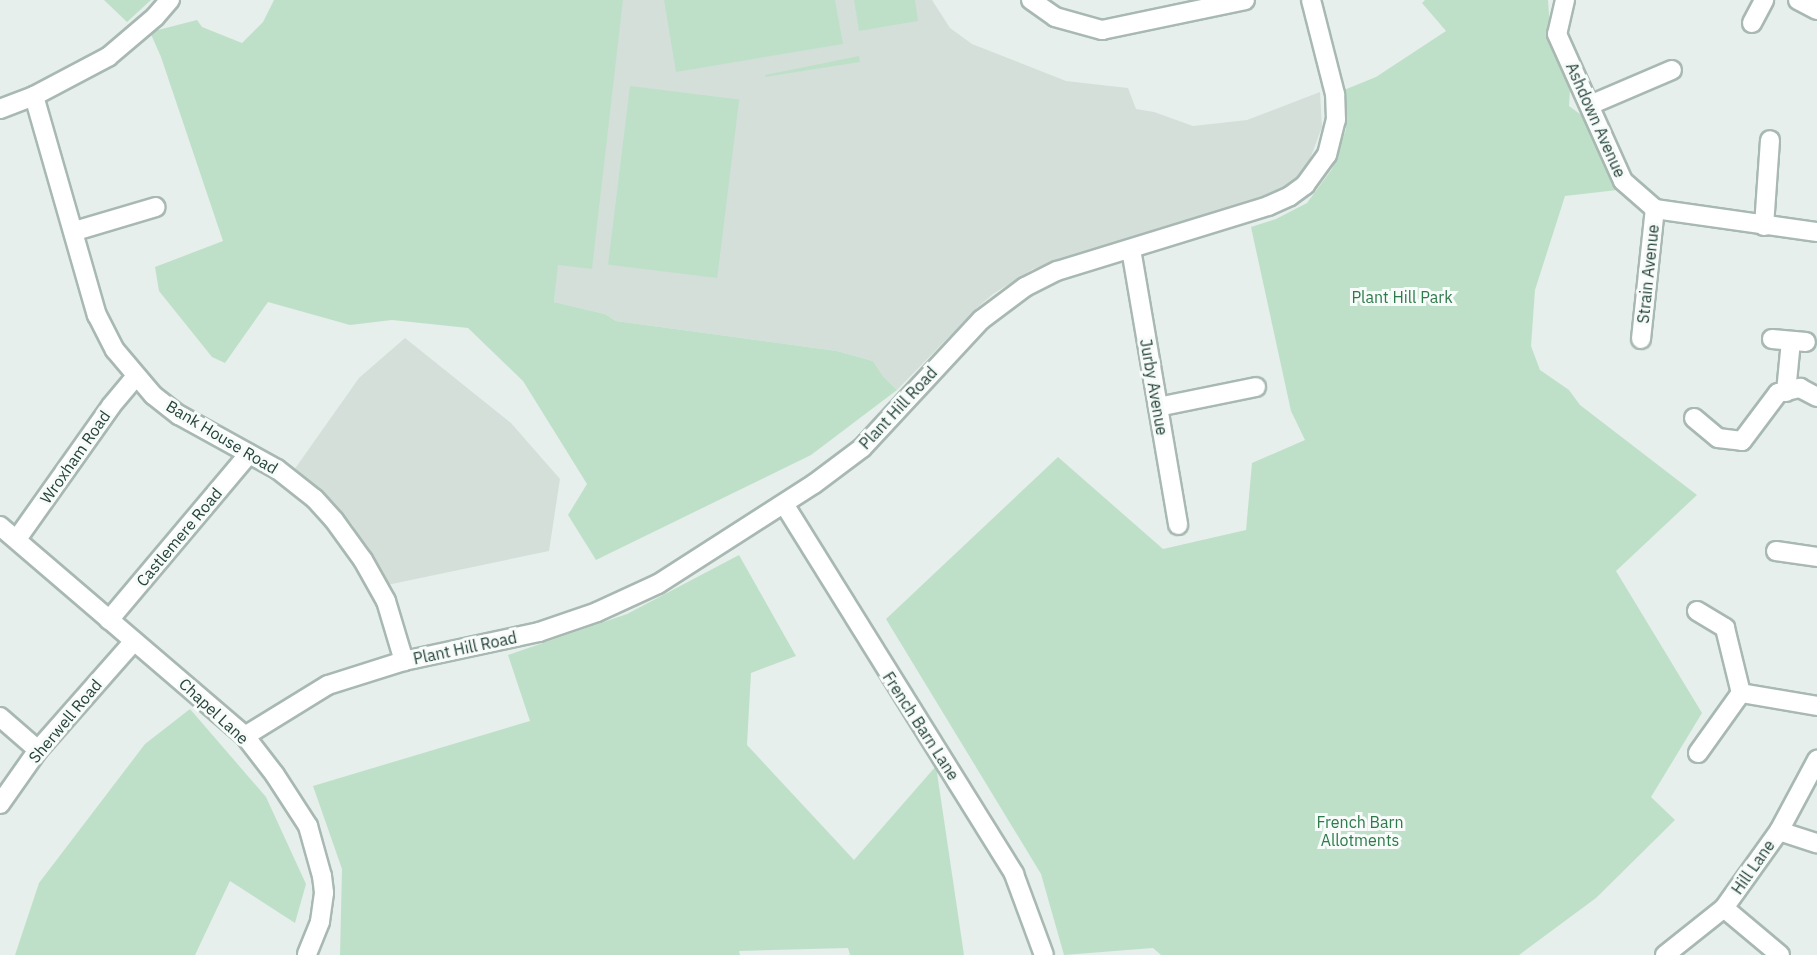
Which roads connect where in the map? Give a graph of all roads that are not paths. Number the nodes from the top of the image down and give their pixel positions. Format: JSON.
{"nodes":[{"id":1,"x":170,"y":0,"type":"edge"},
{"id":2,"x":1031,"y":0,"type":"edge"},
{"id":3,"x":1245,"y":0,"type":"edge"},
{"id":4,"x":1311,"y":0,"type":"edge"},
{"id":5,"x":1565,"y":0,"type":"edge"},
{"id":6,"x":1764,"y":0,"type":"edge"},
{"id":7,"x":1798,"y":0,"type":"edge"},
{"id":8,"x":1171,"y":9,"type":"edge"},
{"id":9,"x":1817,"y":10,"type":"edge"},
{"id":10,"x":1752,"y":23,"type":"dead end"},
{"id":11,"x":1672,"y":70,"type":"dead end"},
{"id":12,"x":34,"y":96,"type":"junction"},
{"id":13,"x":1590,"y":105,"type":"junction"},
{"id":14,"x":0,"y":109,"type":"edge"},
{"id":15,"x":1770,"y":140,"type":"dead end"},
{"id":16,"x":156,"y":207,"type":"dead end"},
{"id":17,"x":1655,"y":209,"type":"junction"},
{"id":18,"x":1764,"y":226,"type":"junction"},
{"id":19,"x":75,"y":231,"type":"junction"},
{"id":20,"x":1817,"y":232,"type":"edge"},
{"id":21,"x":1131,"y":249,"type":"junction"},
{"id":22,"x":1641,"y":339,"type":"dead end"},
{"id":23,"x":1772,"y":339,"type":"dead end"},
{"id":24,"x":136,"y":376,"type":"junction"},
{"id":25,"x":1256,"y":387,"type":"dead end"},
{"id":26,"x":1786,"y":392,"type":"junction"},
{"id":27,"x":1817,"y":397,"type":"edge"},
{"id":28,"x":1158,"y":407,"type":"junction"},
{"id":29,"x":1694,"y":418,"type":"dead end"},
{"id":30,"x":249,"y":454,"type":"junction"},
{"id":31,"x":784,"y":504,"type":"junction"},
{"id":32,"x":0,"y":525,"type":"edge"},
{"id":33,"x":1178,"y":525,"type":"dead end"},
{"id":34,"x":16,"y":539,"type":"junction"},
{"id":35,"x":1776,"y":551,"type":"dead end"},
{"id":36,"x":1817,"y":557,"type":"edge"},
{"id":37,"x":1697,"y":611,"type":"dead end"},
{"id":38,"x":109,"y":620,"type":"junction"},
{"id":39,"x":134,"y":641,"type":"junction"},
{"id":40,"x":404,"y":661,"type":"junction"},
{"id":41,"x":1741,"y":693,"type":"junction"},
{"id":42,"x":1817,"y":706,"type":"edge"},
{"id":43,"x":0,"y":717,"type":"edge"},
{"id":44,"x":244,"y":736,"type":"junction"},
{"id":45,"x":38,"y":750,"type":"junction"},
{"id":46,"x":1698,"y":753,"type":"dead end"},
{"id":47,"x":1817,"y":760,"type":"edge"},
{"id":48,"x":0,"y":804,"type":"edge"},
{"id":49,"x":1779,"y":831,"type":"junction"},
{"id":50,"x":1817,"y":843,"type":"edge"},
{"id":51,"x":1724,"y":908,"type":"junction"},
{"id":52,"x":307,"y":955,"type":"edge"},
{"id":53,"x":1044,"y":955,"type":"edge"},
{"id":54,"x":1665,"y":955,"type":"edge"},
{"id":55,"x":1780,"y":955,"type":"edge"}],
"edges":[{"from":1,"to":12,"type":"street"},
{"from":2,"to":8,"type":"street"},
{"from":3,"to":8,"type":"street"},
{"from":4,"to":21,"type":"street","name":"Plant Hill Road"},
{"from":5,"to":13,"type":"street","name":"Ashdown Avenue"},
{"from":6,"to":10,"type":"street"},
{"from":7,"to":9,"type":"street"},
{"from":11,"to":13,"type":"street"},
{"from":12,"to":14,"type":"street"},
{"from":12,"to":19,"type":"street","name":"Bank House Road"},
{"from":13,"to":17,"type":"street","name":"Ashdown Avenue"},
{"from":15,"to":18,"type":"street"},
{"from":16,"to":19,"type":"street"},
{"from":17,"to":18,"type":"street"},
{"from":17,"to":22,"type":"street","name":"Strain Avenue"},
{"from":18,"to":20,"type":"street"},
{"from":19,"to":24,"type":"street","name":"Bank House Road"},
{"from":21,"to":28,"type":"street","name":"Jurby Avenue"},
{"from":21,"to":31,"type":"street","name":"Plant Hill Road"},
{"from":23,"to":26,"type":"street"},
{"from":24,"to":30,"type":"street","name":"Bank House Road"},
{"from":24,"to":34,"type":"street","name":"Wroxham Road"},
{"from":25,"to":28,"type":"street"},
{"from":26,"to":27,"type":"street"},
{"from":26,"to":29,"type":"street"},
{"from":28,"to":33,"type":"street","name":"Jurby Avenue"},
{"from":30,"to":38,"type":"street","name":"Castlemere Road"},
{"from":30,"to":40,"type":"street","name":"Bank House Road"},
{"from":31,"to":40,"type":"street","name":"Plant Hill Road"},
{"from":31,"to":53,"type":"street","name":"French Barn Lane"},
{"from":32,"to":34,"type":"street","name":"Chapel Lane"},
{"from":34,"to":38,"type":"street","name":"Chapel Lane"},
{"from":35,"to":36,"type":"street"},
{"from":37,"to":41,"type":"street"},
{"from":38,"to":39,"type":"street","name":"Chapel Lane"},
{"from":39,"to":44,"type":"street","name":"Chapel Lane"},
{"from":39,"to":45,"type":"street","name":"Sherwell Road"},
{"from":40,"to":44,"type":"street","name":"Plant Hill Road"},
{"from":41,"to":42,"type":"street"},
{"from":41,"to":46,"type":"street"},
{"from":43,"to":45,"type":"street"},
{"from":44,"to":52,"type":"street","name":"Chapel Lane"},
{"from":45,"to":48,"type":"street","name":"Sherwell Road"},
{"from":47,"to":49,"type":"street","name":"Hill Lane"},
{"from":49,"to":50,"type":"street"},
{"from":49,"to":51,"type":"street","name":"Hill Lane"},
{"from":51,"to":54,"type":"street","name":"Hill Lane"},
{"from":51,"to":55,"type":"street"}]}
